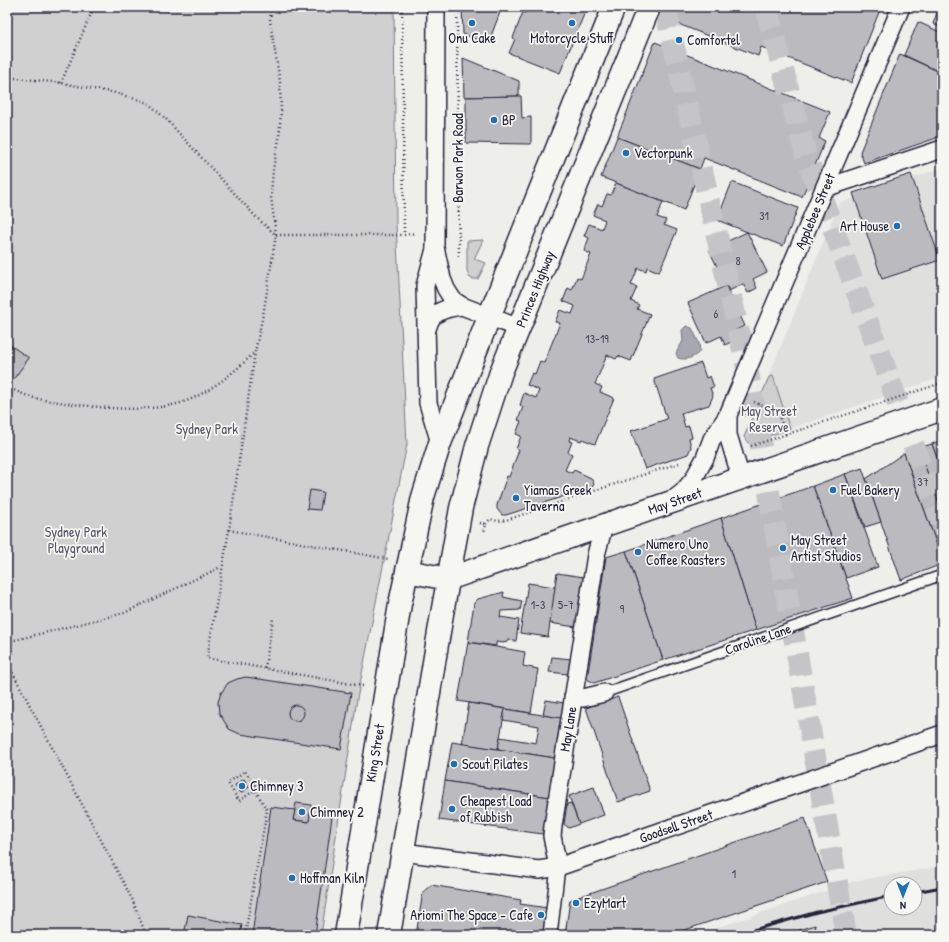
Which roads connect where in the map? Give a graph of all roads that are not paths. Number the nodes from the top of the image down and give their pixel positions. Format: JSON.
{"nodes":[{"id":1,"x":436,"y":7,"type":"edge"},
{"id":2,"x":614,"y":7,"type":"edge"},
{"id":3,"x":649,"y":7,"type":"edge"},
{"id":4,"x":901,"y":7,"type":"edge"},
{"id":5,"x":942,"y":150,"type":"edge"},
{"id":6,"x":825,"y":188,"type":"junction"},
{"id":7,"x":435,"y":239,"type":"junction"},
{"id":8,"x":462,"y":306,"type":"junction"},
{"id":9,"x":489,"y":317,"type":"junction"},
{"id":10,"x":519,"y":328,"type":"junction"},
{"id":11,"x":426,"y":331,"type":"junction"},
{"id":12,"x":942,"y":409,"type":"edge"},
{"id":13,"x":728,"y":415,"type":"junction"},
{"id":14,"x":440,"y":443,"type":"junction"},
{"id":15,"x":741,"y":478,"type":"junction"},
{"id":16,"x":671,"y":502,"type":"junction"},
{"id":17,"x":604,"y":525,"type":"junction"},
{"id":18,"x":398,"y":565,"type":"junction"},
{"id":19,"x":942,"y":575,"type":"edge"},
{"id":20,"x":448,"y":579,"type":"junction"},
{"id":21,"x":604,"y":693,"type":"joint"},
{"id":22,"x":573,"y":697,"type":"junction"},
{"id":23,"x":942,"y":734,"type":"edge"},
{"id":24,"x":403,"y":852,"type":"junction"},
{"id":25,"x":558,"y":867,"type":"junction"},
{"id":26,"x":346,"y":935,"type":"edge"},
{"id":27,"x":389,"y":935,"type":"edge"},
{"id":28,"x":550,"y":935,"type":"edge"}],
"edges":[{"from":1,"to":7,"type":"street","name":"Barwon Park Road"},
{"from":2,"to":9,"type":"main road"},
{"from":3,"to":10,"type":"main road","name":"Princes Highway"},
{"from":4,"to":6,"type":"street","name":"Applebee Street"},
{"from":5,"to":6,"type":"street"},
{"from":6,"to":13,"type":"street","name":"Applebee Street"},
{"from":7,"to":8,"type":"street","name":"Barwon Park Road"},
{"from":7,"to":11,"type":"street","name":"Barwon Park Road"},
{"from":8,"to":9,"type":"street","name":"Barwon Park Road"},
{"from":8,"to":11,"type":"street"},
{"from":9,"to":10,"type":"street","name":"Barwon Park Road"},
{"from":9,"to":14,"type":"main road"},
{"from":10,"to":20,"type":"main road","name":"Princes Highway"},
{"from":11,"to":14,"type":"street","name":"Barwon Park Road"},
{"from":12,"to":15,"type":"main road","name":"May Street"},
{"from":13,"to":15,"type":"street","name":"Applebee Street"},
{"from":13,"to":16,"type":"street","name":"Applebee Street"},
{"from":14,"to":18,"type":"main road"},
{"from":15,"to":16,"type":"main road","name":"May Street"},
{"from":16,"to":17,"type":"main road","name":"May Street"},
{"from":17,"to":20,"type":"main road","name":"May Street"},
{"from":17,"to":22,"type":"street","name":"May Lane"},
{"from":18,"to":20,"type":"main road"},
{"from":18,"to":26,"type":"main road","name":"King Street"},
{"from":19,"to":21,"type":"lane","name":"Caroline Lane"},
{"from":20,"to":24,"type":"main road"},
{"from":21,"to":22,"type":"street","name":"Caroline Lane"},
{"from":22,"to":25,"type":"street","name":"May Lane"},
{"from":23,"to":25,"type":"street","name":"Goodsell Street"},
{"from":24,"to":25,"type":"street","name":"Goodsell Street"},
{"from":24,"to":27,"type":"main road"},
{"from":25,"to":28,"type":"street","name":"May Lane"}]}
